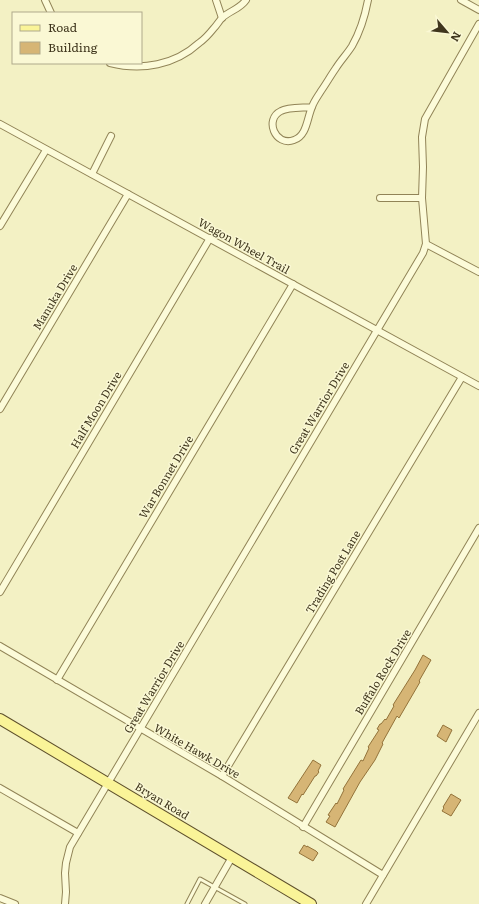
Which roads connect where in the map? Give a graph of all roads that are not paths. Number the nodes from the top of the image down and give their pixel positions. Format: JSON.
{"nodes":[{"id":1,"x":45,"y":0,"type":"edge"},
{"id":2,"x":216,"y":0,"type":"edge"},
{"id":3,"x":246,"y":0,"type":"edge"},
{"id":4,"x":368,"y":0,"type":"edge"},
{"id":5,"x":461,"y":0,"type":"edge"},
{"id":6,"x":479,"y":10,"type":"edge"},
{"id":7,"x":50,"y":12,"type":"edge"},
{"id":8,"x":222,"y":18,"type":"junction"},
{"id":9,"x":479,"y":24,"type":"edge"},
{"id":10,"x":115,"y":64,"type":"edge"},
{"id":11,"x":312,"y":107,"type":"junction"},
{"id":12,"x":0,"y":124,"type":"edge"},
{"id":13,"x":111,"y":136,"type":"dead end"},
{"id":14,"x":46,"y":150,"type":"junction"},
{"id":15,"x":92,"y":174,"type":"junction"},
{"id":16,"x":128,"y":194,"type":"junction"},
{"id":17,"x":380,"y":198,"type":"dead end"},
{"id":18,"x":422,"y":198,"type":"junction"},
{"id":19,"x":0,"y":226,"type":"edge"},
{"id":20,"x":210,"y":238,"type":"junction"},
{"id":21,"x":426,"y":244,"type":"junction"},
{"id":22,"x":479,"y":272,"type":"edge"},
{"id":23,"x":293,"y":284,"type":"junction"},
{"id":24,"x":378,"y":330,"type":"junction"},
{"id":25,"x":462,"y":377,"type":"junction"},
{"id":26,"x":479,"y":386,"type":"edge"},
{"id":27,"x":0,"y":409,"type":"edge"},
{"id":28,"x":479,"y":528,"type":"edge"},
{"id":29,"x":0,"y":592,"type":"edge"},
{"id":30,"x":0,"y":646,"type":"edge"},
{"id":31,"x":57,"y":680,"type":"junction"},
{"id":32,"x":479,"y":713,"type":"edge"},
{"id":33,"x":0,"y":719,"type":"edge"},
{"id":34,"x":141,"y":729,"type":"junction"},
{"id":35,"x":222,"y":776,"type":"junction"},
{"id":36,"x":108,"y":783,"type":"junction"},
{"id":37,"x":0,"y":788,"type":"edge"},
{"id":38,"x":303,"y":827,"type":"junction"},
{"id":39,"x":78,"y":833,"type":"junction"},
{"id":40,"x":232,"y":857,"type":"junction"},
{"id":41,"x":382,"y":875,"type":"junction"},
{"id":42,"x":214,"y":886,"type":"junction"},
{"id":43,"x":0,"y":898,"type":"edge"},
{"id":44,"x":15,"y":904,"type":"edge"},
{"id":45,"x":64,"y":904,"type":"edge"},
{"id":46,"x":187,"y":904,"type":"edge"},
{"id":47,"x":205,"y":904,"type":"edge"},
{"id":48,"x":245,"y":904,"type":"edge"},
{"id":49,"x":312,"y":904,"type":"edge"},
{"id":50,"x":366,"y":904,"type":"edge"}],
"edges":[{"from":1,"to":7,"type":"street"},
{"from":2,"to":8,"type":"street"},
{"from":3,"to":8,"type":"street"},
{"from":4,"to":11,"type":"street"},
{"from":5,"to":6,"type":"street"},
{"from":8,"to":10,"type":"street"},
{"from":9,"to":18,"type":"street","name":"Great Warrior Drive"},
{"from":11,"to":11,"type":"street"},
{"from":12,"to":14,"type":"street","name":"Wagon Wheel Trail"},
{"from":13,"to":15,"type":"street"},
{"from":14,"to":15,"type":"street","name":"Wagon Wheel Trail"},
{"from":14,"to":19,"type":"street"},
{"from":15,"to":16,"type":"street","name":"Wagon Wheel Trail"},
{"from":16,"to":20,"type":"street","name":"Wagon Wheel Trail"},
{"from":16,"to":27,"type":"street","name":"Manuka Drive"},
{"from":17,"to":18,"type":"street"},
{"from":18,"to":21,"type":"street","name":"Great Warrior Drive"},
{"from":20,"to":23,"type":"street","name":"Wagon Wheel Trail"},
{"from":20,"to":29,"type":"street","name":"Half Moon Drive"},
{"from":21,"to":22,"type":"street"},
{"from":21,"to":24,"type":"street","name":"Great Warrior Drive"},
{"from":23,"to":24,"type":"street","name":"Wagon Wheel Trail"},
{"from":23,"to":31,"type":"street","name":"War Bonnet Drive"},
{"from":24,"to":25,"type":"street","name":"Wagon Wheel Trail"},
{"from":24,"to":34,"type":"street","name":"Great Warrior Drive"},
{"from":25,"to":26,"type":"street","name":"Wagon Wheel Trail"},
{"from":25,"to":35,"type":"street","name":"Trading Post Lane"},
{"from":28,"to":38,"type":"street","name":"Buffalo Rock Drive"},
{"from":30,"to":31,"type":"street","name":"White Hawk Drive"},
{"from":31,"to":34,"type":"street","name":"White Hawk Drive"},
{"from":32,"to":41,"type":"street"},
{"from":33,"to":36,"type":"main road","name":"Bryan Road"},
{"from":34,"to":35,"type":"street","name":"White Hawk Drive"},
{"from":34,"to":36,"type":"street","name":"Great Warrior Drive"},
{"from":35,"to":38,"type":"street","name":"White Hawk Drive"},
{"from":36,"to":39,"type":"street","name":"Great Warrior Drive"},
{"from":36,"to":40,"type":"main road","name":"Bryan Road"},
{"from":37,"to":39,"type":"street"},
{"from":38,"to":41,"type":"street","name":"White Hawk Drive"},
{"from":39,"to":45,"type":"street","name":"Great Warrior Drive"},
{"from":40,"to":42,"type":"street"},
{"from":40,"to":49,"type":"main road","name":"Bryan Road"},
{"from":41,"to":50,"type":"street"},
{"from":42,"to":46,"type":"lane"},
{"from":42,"to":47,"type":"street"},
{"from":42,"to":48,"type":"lane"},
{"from":43,"to":44,"type":"street"}]}
